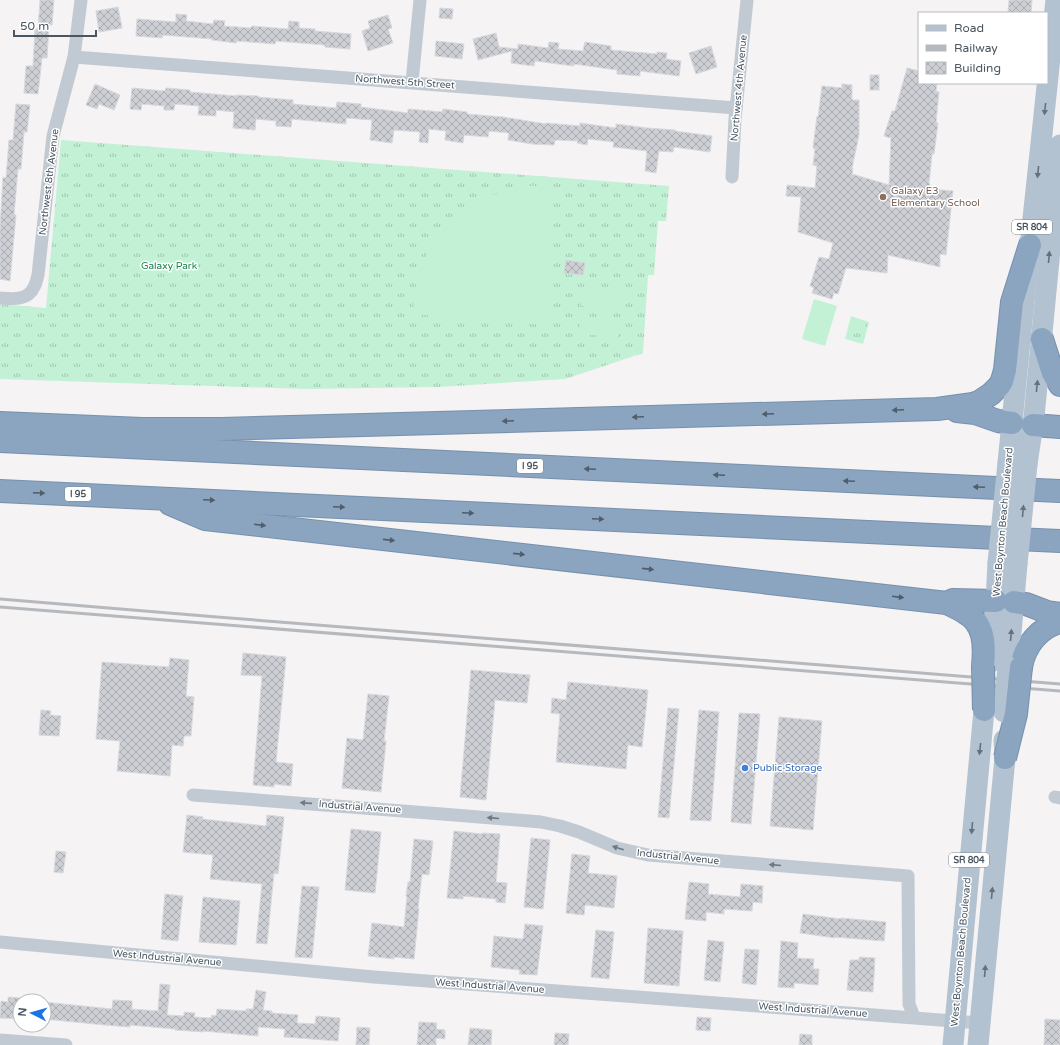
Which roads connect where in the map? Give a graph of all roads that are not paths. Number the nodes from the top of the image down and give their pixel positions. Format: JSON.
{"nodes":[{"id":1,"x":80,"y":0,"type":"edge"},
{"id":2,"x":420,"y":0,"type":"edge"},
{"id":3,"x":747,"y":0,"type":"edge"},
{"id":4,"x":1056,"y":0,"type":"edge"},
{"id":5,"x":1060,"y":39,"type":"edge"},
{"id":6,"x":74,"y":57,"type":"junction"},
{"id":7,"x":1060,"y":60,"type":"edge"},
{"id":8,"x":1048,"y":77,"type":"edge"},
{"id":9,"x":412,"y":82,"type":"junction"},
{"id":10,"x":1047,"y":84,"type":"edge"},
{"id":11,"x":736,"y":108,"type":"junction"},
{"id":12,"x":1060,"y":145,"type":"edge"},
{"id":13,"x":732,"y":177,"type":"dead end"},
{"id":14,"x":1030,"y":245,"type":"junction"},
{"id":15,"x":0,"y":298,"type":"edge"},
{"id":16,"x":1042,"y":338,"type":"junction"},
{"id":17,"x":1060,"y":385,"type":"edge"},
{"id":18,"x":937,"y":409,"type":"junction"},
{"id":19,"x":0,"y":423,"type":"edge"},
{"id":20,"x":1022,"y":424,"type":"junction"},
{"id":21,"x":1060,"y":427,"type":"edge"},
{"id":22,"x":0,"y":441,"type":"edge"},
{"id":23,"x":0,"y":491,"type":"edge"},
{"id":24,"x":1060,"y":491,"type":"edge"},
{"id":25,"x":156,"y":498,"type":"junction"},
{"id":26,"x":1060,"y":541,"type":"edge"},
{"id":27,"x":1005,"y":601,"type":"junction"},
{"id":28,"x":947,"y":603,"type":"junction"},
{"id":29,"x":1060,"y":614,"type":"edge"},
{"id":30,"x":1060,"y":622,"type":"edge"},
{"id":31,"x":1001,"y":667,"type":"junction"},
{"id":32,"x":984,"y":710,"type":"joint"},
{"id":33,"x":1005,"y":758,"type":"joint"},
{"id":34,"x":192,"y":794,"type":"dead end"},
{"id":35,"x":0,"y":942,"type":"edge"},
{"id":36,"x":914,"y":1017,"type":"junction"},
{"id":37,"x":955,"y":1020,"type":"junction"},
{"id":38,"x":980,"y":1023,"type":"junction"},
{"id":39,"x":0,"y":1040,"type":"edge"},
{"id":40,"x":66,"y":1045,"type":"edge"},
{"id":41,"x":952,"y":1045,"type":"edge"},
{"id":42,"x":978,"y":1045,"type":"edge"}],
"edges":[{"from":1,"to":6,"type":"street","name":"Northwest 8th Avenue"},
{"from":2,"to":9,"type":"street"},
{"from":3,"to":11,"type":"street","name":"Northwest 4th Avenue"},
{"from":4,"to":8,"type":"main road","name":"West Boynton Beach Boulevard","number":"SR 804","one_way":true},
{"from":5,"to":7,"type":"main road"},
{"from":6,"to":9,"type":"street","name":"Northwest 5th Street"},
{"from":6,"to":15,"type":"street","name":"Northwest 8th Avenue"},
{"from":9,"to":11,"type":"street","name":"Northwest 5th Street"},
{"from":10,"to":14,"type":"main road","name":"West Boynton Beach Boulevard","number":"SR 804","one_way":true},
{"from":11,"to":13,"type":"street","name":"Northwest 4th Avenue"},
{"from":16,"to":12,"type":"main road","name":"West Boynton Beach Boulevard","number":"SR 804","one_way":true},
{"from":14,"to":18,"type":"highway"},
{"from":14,"to":20,"type":"main road","name":"West Boynton Beach Boulevard","number":"SR 804"},
{"from":16,"to":17,"type":"highway"},
{"from":20,"to":16,"type":"main road","name":"West Boynton Beach Boulevard","number":"SR 804","one_way":true},
{"from":18,"to":19,"type":"highway","one_way":true},
{"from":18,"to":20,"type":"highway"},
{"from":20,"to":21,"type":"highway"},
{"from":20,"to":27,"type":"main road","name":"West Boynton Beach Boulevard","number":"SR 804","bridge":true},
{"from":24,"to":22,"type":"highway","number":"I 95","one_way":true},
{"from":23,"to":25,"type":"highway","number":"I 95","one_way":true},
{"from":25,"to":26,"type":"highway","number":"I 95","one_way":true},
{"from":25,"to":28,"type":"highway","one_way":true},
{"from":27,"to":28,"type":"highway"},
{"from":27,"to":29,"type":"highway"},
{"from":27,"to":31,"type":"main road","name":"West Boynton Beach Boulevard","number":"SR 804"},
{"from":28,"to":31,"type":"highway"},
{"from":30,"to":31,"type":"highway"},
{"from":31,"to":32,"type":"highway","bridge":true},
{"from":31,"to":33,"type":"highway","bridge":true},
{"from":32,"to":37,"type":"main road","name":"West Boynton Beach Boulevard","number":"SR 804","one_way":true},
{"from":38,"to":33,"type":"main road","number":"SR 804","one_way":true},
{"from":36,"to":34,"type":"street","name":"Industrial Avenue","one_way":true},
{"from":35,"to":36,"type":"street","name":"West Industrial Avenue"},
{"from":36,"to":37,"type":"street","name":"West Industrial Avenue"},
{"from":37,"to":38,"type":"street","name":"West Industrial Avenue"},
{"from":37,"to":41,"type":"main road","name":"West Boynton Beach Boulevard","number":"SR 804"},
{"from":38,"to":42,"type":"main road","number":"SR 804"},
{"from":39,"to":40,"type":"street"}]}
